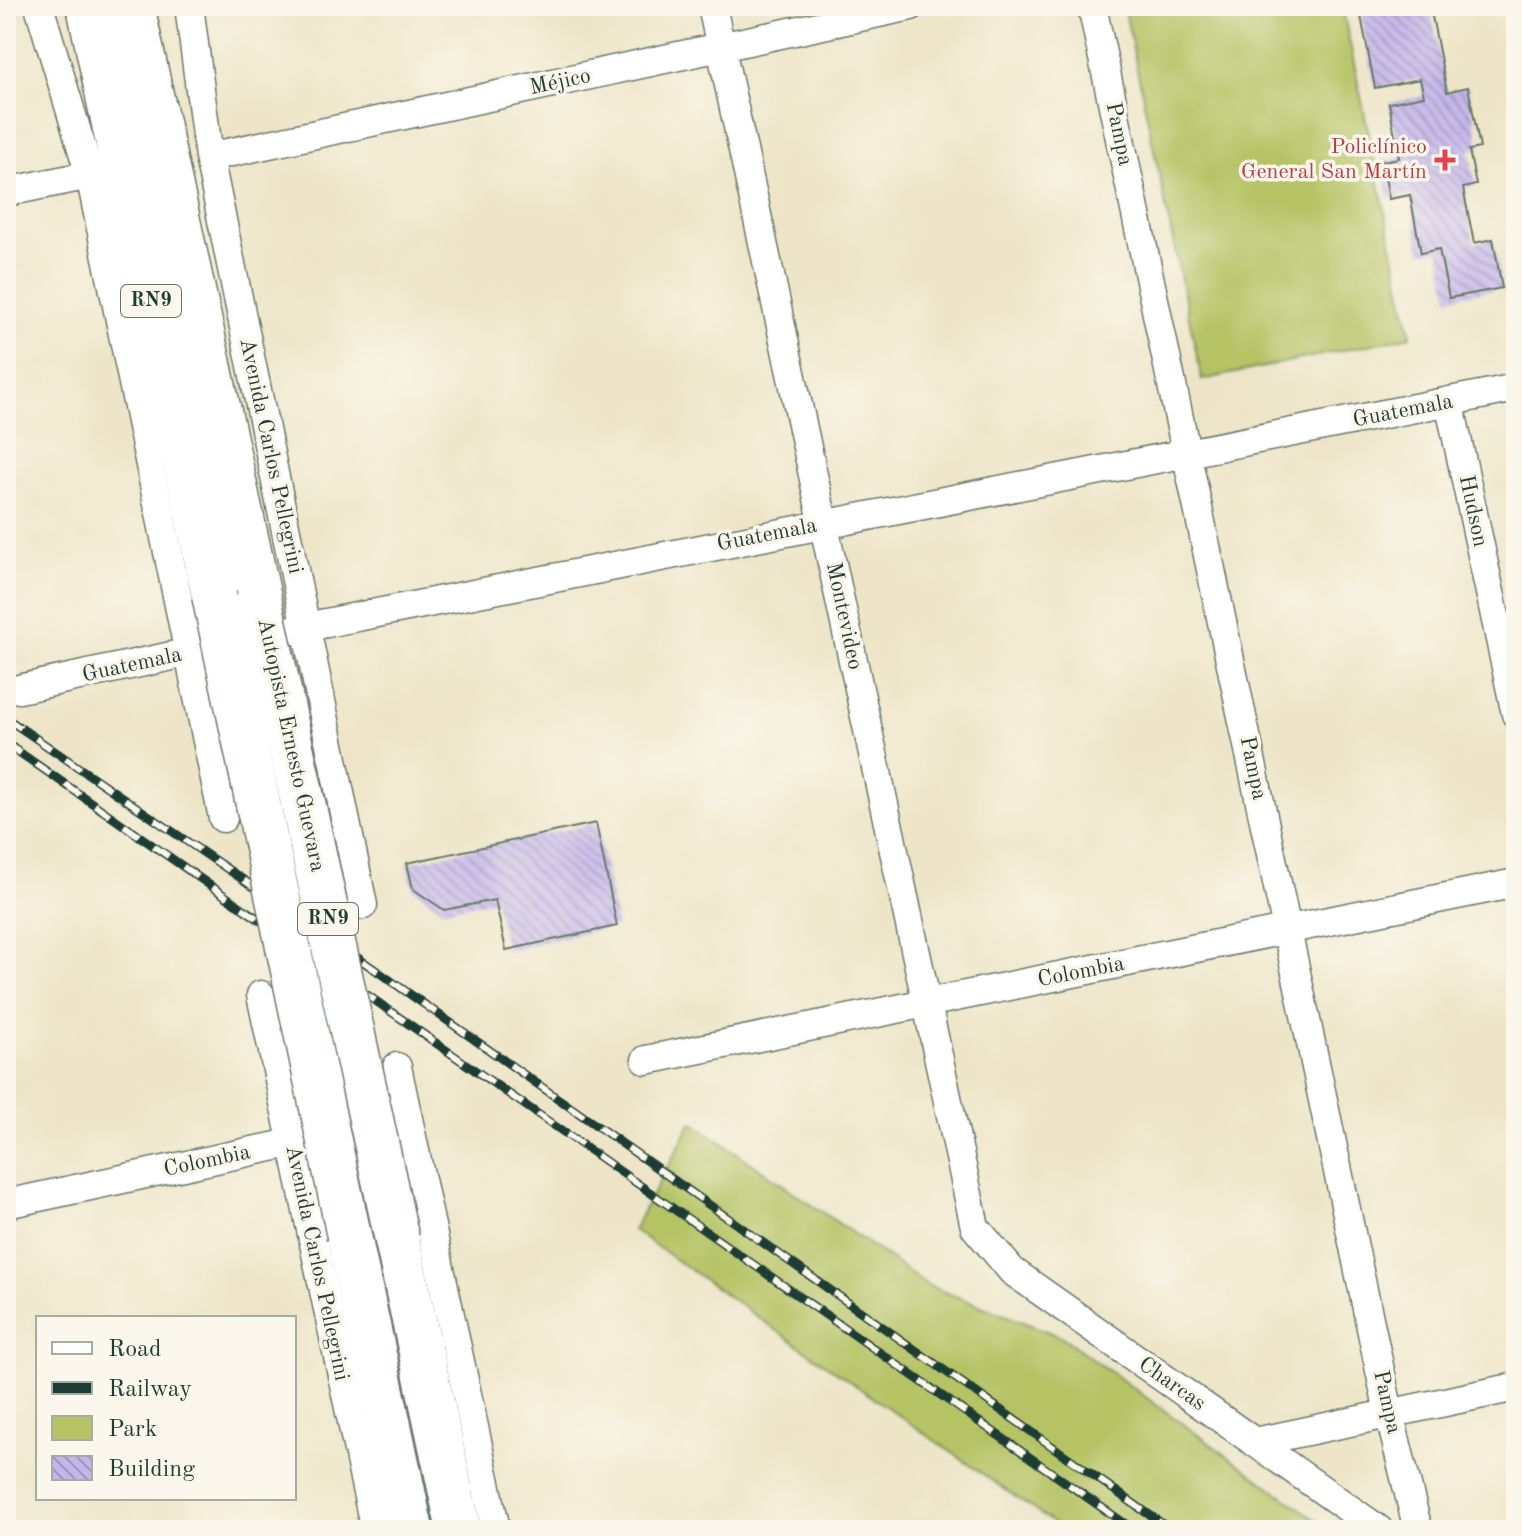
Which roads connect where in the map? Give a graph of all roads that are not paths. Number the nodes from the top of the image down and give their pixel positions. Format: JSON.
{"nodes":[{"id":1,"x":39,"y":6,"type":"edge"},
{"id":2,"x":89,"y":6,"type":"edge"},
{"id":3,"x":132,"y":6,"type":"edge"},
{"id":4,"x":189,"y":6,"type":"edge"},
{"id":5,"x":712,"y":6,"type":"edge"},
{"id":6,"x":911,"y":6,"type":"edge"},
{"id":7,"x":1092,"y":6,"type":"edge"},
{"id":8,"x":721,"y":48,"type":"junction"},
{"id":9,"x":209,"y":157,"type":"junction"},
{"id":10,"x":90,"y":175,"type":"junction"},
{"id":11,"x":6,"y":192,"type":"edge"},
{"id":12,"x":1516,"y":388,"type":"edge"},
{"id":13,"x":1449,"y":401,"type":"junction"},
{"id":14,"x":1186,"y":453,"type":"junction"},
{"id":15,"x":824,"y":524,"type":"junction"},
{"id":16,"x":306,"y":627,"type":"junction"},
{"id":17,"x":189,"y":652,"type":"junction"},
{"id":18,"x":19,"y":689,"type":"dead end"},
{"id":19,"x":1516,"y":714,"type":"edge"},
{"id":20,"x":223,"y":818,"type":"dead end"},
{"id":21,"x":1516,"y":883,"type":"edge"},
{"id":22,"x":363,"y":905,"type":"dead end"},
{"id":23,"x":1287,"y":930,"type":"junction"},
{"id":24,"x":261,"y":995,"type":"dead end"},
{"id":25,"x":927,"y":1003,"type":"junction"},
{"id":26,"x":646,"y":1060,"type":"dead end"},
{"id":27,"x":397,"y":1067,"type":"dead end"},
{"id":28,"x":408,"y":1119,"type":"junction"},
{"id":29,"x":291,"y":1143,"type":"junction"},
{"id":30,"x":6,"y":1204,"type":"edge"},
{"id":31,"x":975,"y":1227,"type":"joint"},
{"id":32,"x":1516,"y":1387,"type":"edge"},
{"id":33,"x":1389,"y":1413,"type":"junction"},
{"id":34,"x":1255,"y":1442,"type":"junction"},
{"id":35,"x":375,"y":1530,"type":"edge"},
{"id":36,"x":411,"y":1530,"type":"edge"},
{"id":37,"x":459,"y":1530,"type":"edge"},
{"id":38,"x":496,"y":1530,"type":"edge"},
{"id":39,"x":1379,"y":1530,"type":"edge"},
{"id":40,"x":1418,"y":1530,"type":"edge"}],
"edges":[{"from":1,"to":10,"type":"street"},
{"from":2,"to":36,"type":"highway","name":"Autopista Ernesto Guevara","number":"RN9","bridge":true},
{"from":3,"to":37,"type":"highway","name":"Autopista Ernesto Guevara","number":"RN9","bridge":true},
{"from":4,"to":9,"type":"street","name":"Avenida Carlos Pellegrini"},
{"from":5,"to":8,"type":"street","name":"Montevideo"},
{"from":6,"to":8,"type":"street","name":"Méjico"},
{"from":7,"to":14,"type":"street","name":"Pampa"},
{"from":8,"to":9,"type":"street","name":"Méjico"},
{"from":8,"to":15,"type":"street","name":"Montevideo"},
{"from":9,"to":16,"type":"street","name":"Avenida Carlos Pellegrini"},
{"from":10,"to":11,"type":"street"},
{"from":10,"to":17,"type":"street"},
{"from":12,"to":13,"type":"street","name":"Guatemala"},
{"from":13,"to":14,"type":"street","name":"Guatemala"},
{"from":13,"to":19,"type":"street","name":"Hudson"},
{"from":14,"to":15,"type":"street","name":"Guatemala"},
{"from":14,"to":23,"type":"street","name":"Pampa"},
{"from":15,"to":16,"type":"street","name":"Guatemala"},
{"from":15,"to":25,"type":"street","name":"Montevideo"},
{"from":16,"to":17,"type":"street","name":"Guatemala"},
{"from":16,"to":22,"type":"street","name":"Avenida Carlos Pellegrini"},
{"from":17,"to":18,"type":"street","name":"Guatemala"},
{"from":17,"to":20,"type":"street"},
{"from":21,"to":23,"type":"street","name":"Colombia"},
{"from":23,"to":25,"type":"street","name":"Colombia"},
{"from":23,"to":33,"type":"street","name":"Pampa"},
{"from":24,"to":29,"type":"street","name":"Avenida Carlos Pellegrini"},
{"from":25,"to":26,"type":"street","name":"Colombia"},
{"from":25,"to":31,"type":"street","name":"Montevideo"},
{"from":27,"to":28,"type":"street"},
{"from":28,"to":29,"type":"street","name":"Colombia"},
{"from":28,"to":38,"type":"street"},
{"from":29,"to":30,"type":"street","name":"Colombia"},
{"from":29,"to":35,"type":"street","name":"Avenida Carlos Pellegrini"},
{"from":31,"to":34,"type":"street","name":"Charcas"},
{"from":32,"to":33,"type":"street"},
{"from":33,"to":34,"type":"street"},
{"from":33,"to":40,"type":"street","name":"Pampa"},
{"from":34,"to":39,"type":"street","name":"Charcas"}]}
